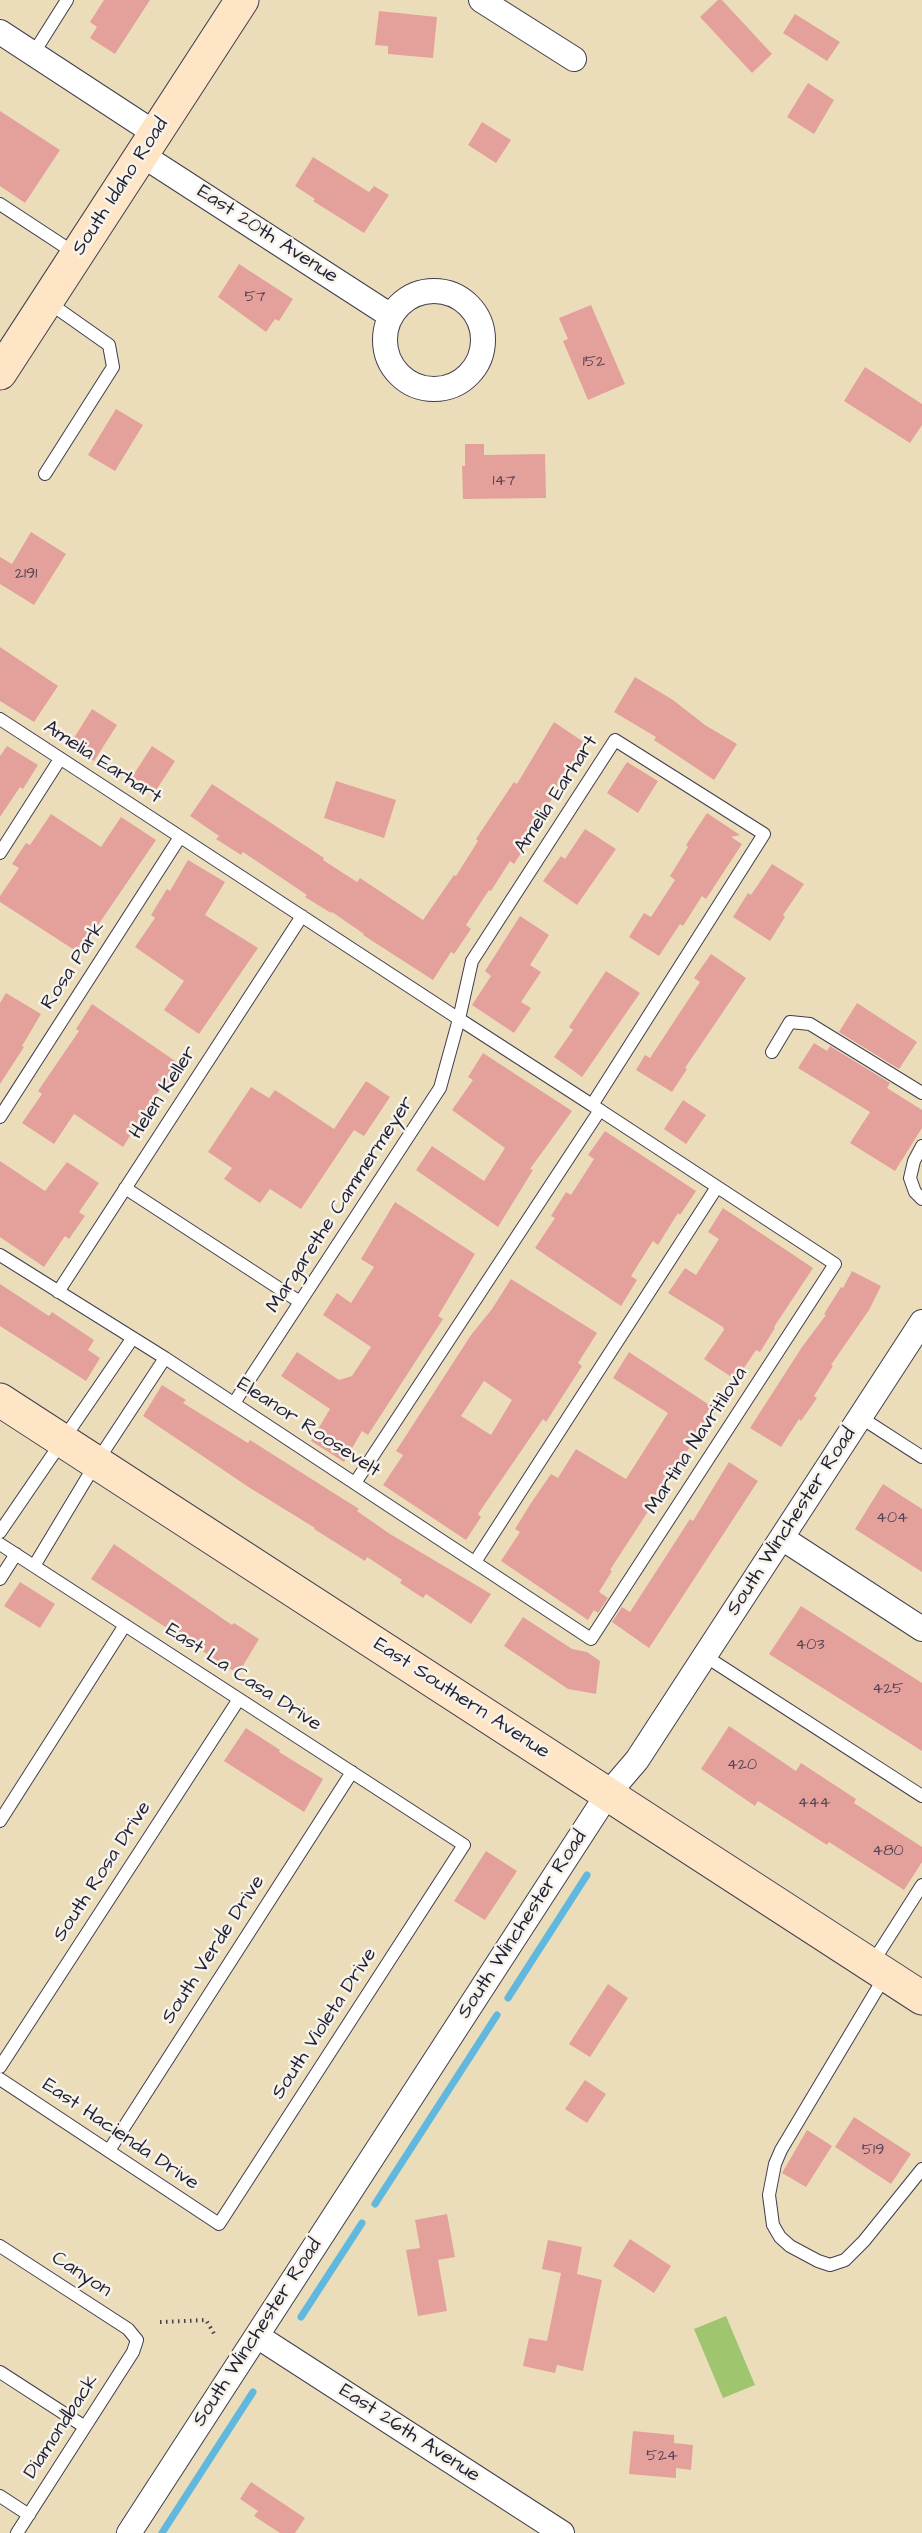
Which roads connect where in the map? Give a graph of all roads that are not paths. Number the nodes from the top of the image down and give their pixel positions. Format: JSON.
{"nodes":[{"id":1,"x":67,"y":0,"type":"edge"},
{"id":2,"x":242,"y":0,"type":"edge"},
{"id":3,"x":481,"y":0,"type":"edge"},
{"id":4,"x":0,"y":32,"type":"edge"},
{"id":5,"x":33,"y":54,"type":"junction"},
{"id":6,"x":574,"y":60,"type":"dead end"},
{"id":7,"x":149,"y":145,"type":"junction"},
{"id":8,"x":0,"y":204,"type":"edge"},
{"id":9,"x":77,"y":255,"type":"junction"},
{"id":10,"x":47,"y":302,"type":"junction"},
{"id":11,"x":391,"y":316,"type":"junction"},
{"id":12,"x":0,"y":373,"type":"edge"},
{"id":13,"x":45,"y":474,"type":"dead end"},
{"id":14,"x":0,"y":720,"type":"edge"},
{"id":15,"x":60,"y":759,"type":"junction"},
{"id":16,"x":180,"y":837,"type":"junction"},
{"id":17,"x":0,"y":853,"type":"edge"},
{"id":18,"x":302,"y":916,"type":"junction"},
{"id":19,"x":459,"y":1018,"type":"junction"},
{"id":20,"x":772,"y":1052,"type":"dead end"},
{"id":21,"x":922,"y":1093,"type":"edge"},
{"id":22,"x":596,"y":1108,"type":"junction"},
{"id":23,"x":0,"y":1117,"type":"edge"},
{"id":24,"x":922,"y":1146,"type":"edge"},
{"id":25,"x":717,"y":1186,"type":"junction"},
{"id":26,"x":125,"y":1188,"type":"junction"},
{"id":27,"x":922,"y":1199,"type":"edge"},
{"id":28,"x":0,"y":1255,"type":"edge"},
{"id":29,"x":58,"y":1292,"type":"junction"},
{"id":30,"x":300,"y":1302,"type":"junction"},
{"id":31,"x":922,"y":1322,"type":"edge"},
{"id":32,"x":132,"y":1339,"type":"junction"},
{"id":33,"x":165,"y":1358,"type":"junction"},
{"id":34,"x":0,"y":1400,"type":"edge"},
{"id":35,"x":234,"y":1403,"type":"junction"},
{"id":36,"x":860,"y":1417,"type":"junction"},
{"id":37,"x":63,"y":1441,"type":"junction"},
{"id":38,"x":922,"y":1457,"type":"edge"},
{"id":39,"x":96,"y":1463,"type":"junction"},
{"id":40,"x":355,"y":1483,"type":"junction"},
{"id":41,"x":0,"y":1532,"type":"edge"},
{"id":42,"x":782,"y":1538,"type":"junction"},
{"id":43,"x":0,"y":1544,"type":"edge"},
{"id":44,"x":16,"y":1554,"type":"junction"},
{"id":45,"x":475,"y":1562,"type":"junction"},
{"id":46,"x":34,"y":1566,"type":"junction"},
{"id":47,"x":0,"y":1579,"type":"edge"},
{"id":48,"x":125,"y":1625,"type":"junction"},
{"id":49,"x":922,"y":1629,"type":"edge"},
{"id":50,"x":591,"y":1639,"type":"joint"},
{"id":51,"x":705,"y":1656,"type":"junction"},
{"id":52,"x":239,"y":1699,"type":"junction"},
{"id":53,"x":352,"y":1772,"type":"junction"},
{"id":54,"x":607,"y":1795,"type":"junction"},
{"id":55,"x":922,"y":1796,"type":"edge"},
{"id":56,"x":0,"y":1821,"type":"edge"},
{"id":57,"x":464,"y":1845,"type":"joint"},
{"id":58,"x":922,"y":1885,"type":"edge"},
{"id":59,"x":878,"y":1970,"type":"junction"},
{"id":60,"x":922,"y":1998,"type":"edge"},
{"id":61,"x":0,"y":2067,"type":"edge"},
{"id":62,"x":0,"y":2079,"type":"edge"},
{"id":63,"x":110,"y":2149,"type":"junction"},
{"id":64,"x":922,"y":2169,"type":"edge"},
{"id":65,"x":219,"y":2224,"type":"joint"},
{"id":66,"x":0,"y":2246,"type":"edge"},
{"id":67,"x":257,"y":2336,"type":"junction"},
{"id":68,"x":137,"y":2340,"type":"joint"},
{"id":69,"x":0,"y":2372,"type":"edge"},
{"id":70,"x":85,"y":2427,"type":"junction"},
{"id":71,"x":0,"y":2496,"type":"edge"},
{"id":72,"x":29,"y":2515,"type":"junction"},
{"id":73,"x":17,"y":2533,"type":"edge"},
{"id":74,"x":129,"y":2533,"type":"edge"},
{"id":75,"x":562,"y":2533,"type":"edge"}],
"edges":[{"from":1,"to":5,"type":"lane"},
{"from":2,"to":7,"type":"main road","name":"South Idaho Road"},
{"from":3,"to":6,"type":"street"},
{"from":4,"to":5,"type":"street","name":"East 20th Avenue"},
{"from":5,"to":7,"type":"street","name":"East 20th Avenue"},
{"from":7,"to":9,"type":"main road","name":"South Idaho Road"},
{"from":7,"to":11,"type":"street","name":"East 20th Avenue"},
{"from":8,"to":9,"type":"lane"},
{"from":9,"to":10,"type":"main road","name":"South Idaho Road"},
{"from":10,"to":12,"type":"main road","name":"South Idaho Road"},
{"from":10,"to":13,"type":"lane"},
{"from":11,"to":11,"type":"street"},
{"from":14,"to":15,"type":"lane","name":"Amelia Earhart"},
{"from":15,"to":16,"type":"lane","name":"Amelia Earhart"},
{"from":15,"to":17,"type":"lane"},
{"from":16,"to":18,"type":"lane","name":"Amelia Earhart"},
{"from":16,"to":23,"type":"lane","name":"Rosa Park"},
{"from":18,"to":19,"type":"lane","name":"Amelia Earhart"},
{"from":18,"to":26,"type":"lane","name":"Helen Keller"},
{"from":19,"to":22,"type":"lane"},
{"from":19,"to":22,"type":"lane","name":"Amelia Earhart"},
{"from":19,"to":30,"type":"lane","name":"Margarethe Cammermeyer"},
{"from":20,"to":21,"type":"lane"},
{"from":22,"to":25,"type":"lane"},
{"from":22,"to":40,"type":"lane"},
{"from":24,"to":27,"type":"lane"},
{"from":25,"to":45,"type":"lane"},
{"from":25,"to":50,"type":"lane","name":"Martina Navritilova"},
{"from":26,"to":29,"type":"lane","name":"Helen Keller"},
{"from":26,"to":30,"type":"lane"},
{"from":28,"to":29,"type":"lane","name":"Eleanor Roosevelt"},
{"from":29,"to":32,"type":"lane","name":"Eleanor Roosevelt"},
{"from":30,"to":35,"type":"lane","name":"Margarethe Cammermeyer"},
{"from":31,"to":36,"type":"street","name":"South Winchester Road"},
{"from":32,"to":33,"type":"lane","name":"Eleanor Roosevelt"},
{"from":32,"to":37,"type":"lane"},
{"from":33,"to":35,"type":"lane","name":"Eleanor Roosevelt"},
{"from":33,"to":39,"type":"lane"},
{"from":34,"to":37,"type":"main road","name":"East Southern Avenue"},
{"from":35,"to":40,"type":"lane","name":"Eleanor Roosevelt"},
{"from":36,"to":38,"type":"lane"},
{"from":36,"to":42,"type":"street","name":"South Winchester Road"},
{"from":37,"to":39,"type":"main road","name":"East Southern Avenue"},
{"from":37,"to":41,"type":"lane"},
{"from":39,"to":46,"type":"lane"},
{"from":39,"to":54,"type":"main road","name":"East Southern Avenue"},
{"from":40,"to":45,"type":"lane","name":"Eleanor Roosevelt"},
{"from":42,"to":49,"type":"street"},
{"from":42,"to":51,"type":"street","name":"South Winchester Road"},
{"from":43,"to":44,"type":"lane","name":"East La Casa Drive"},
{"from":44,"to":46,"type":"lane","name":"East La Casa Drive"},
{"from":44,"to":47,"type":"lane"},
{"from":45,"to":50,"type":"lane","name":"Eleanor Roosevelt"},
{"from":46,"to":48,"type":"lane","name":"East La Casa Drive"},
{"from":48,"to":52,"type":"lane","name":"East La Casa Drive"},
{"from":48,"to":56,"type":"lane"},
{"from":51,"to":54,"type":"street","name":"South Winchester Road"},
{"from":51,"to":55,"type":"lane"},
{"from":52,"to":53,"type":"lane","name":"East La Casa Drive"},
{"from":52,"to":61,"type":"lane","name":"South Rosa Drive"},
{"from":53,"to":57,"type":"lane","name":"East La Casa Drive"},
{"from":53,"to":63,"type":"lane","name":"South Verde Drive"},
{"from":54,"to":59,"type":"main road","name":"East Southern Avenue"},
{"from":54,"to":67,"type":"street","name":"South Winchester Road"},
{"from":57,"to":65,"type":"lane","name":"South Violeta Drive"},
{"from":58,"to":59,"type":"lane"},
{"from":59,"to":60,"type":"main road","name":"East Southern Avenue"},
{"from":59,"to":64,"type":"lane"},
{"from":62,"to":63,"type":"lane","name":"East Hacienda Drive"},
{"from":63,"to":65,"type":"lane","name":"East Hacienda Drive"},
{"from":66,"to":68,"type":"lane","name":"Canyon"},
{"from":67,"to":74,"type":"street","name":"South Winchester Road"},
{"from":67,"to":75,"type":"street","name":"East 26th Avenue"},
{"from":68,"to":70,"type":"lane","name":"Diamondback"},
{"from":69,"to":70,"type":"lane"},
{"from":70,"to":72,"type":"lane","name":"Diamondback"},
{"from":71,"to":72,"type":"lane"},
{"from":72,"to":73,"type":"lane","name":"Diamondback"}]}
